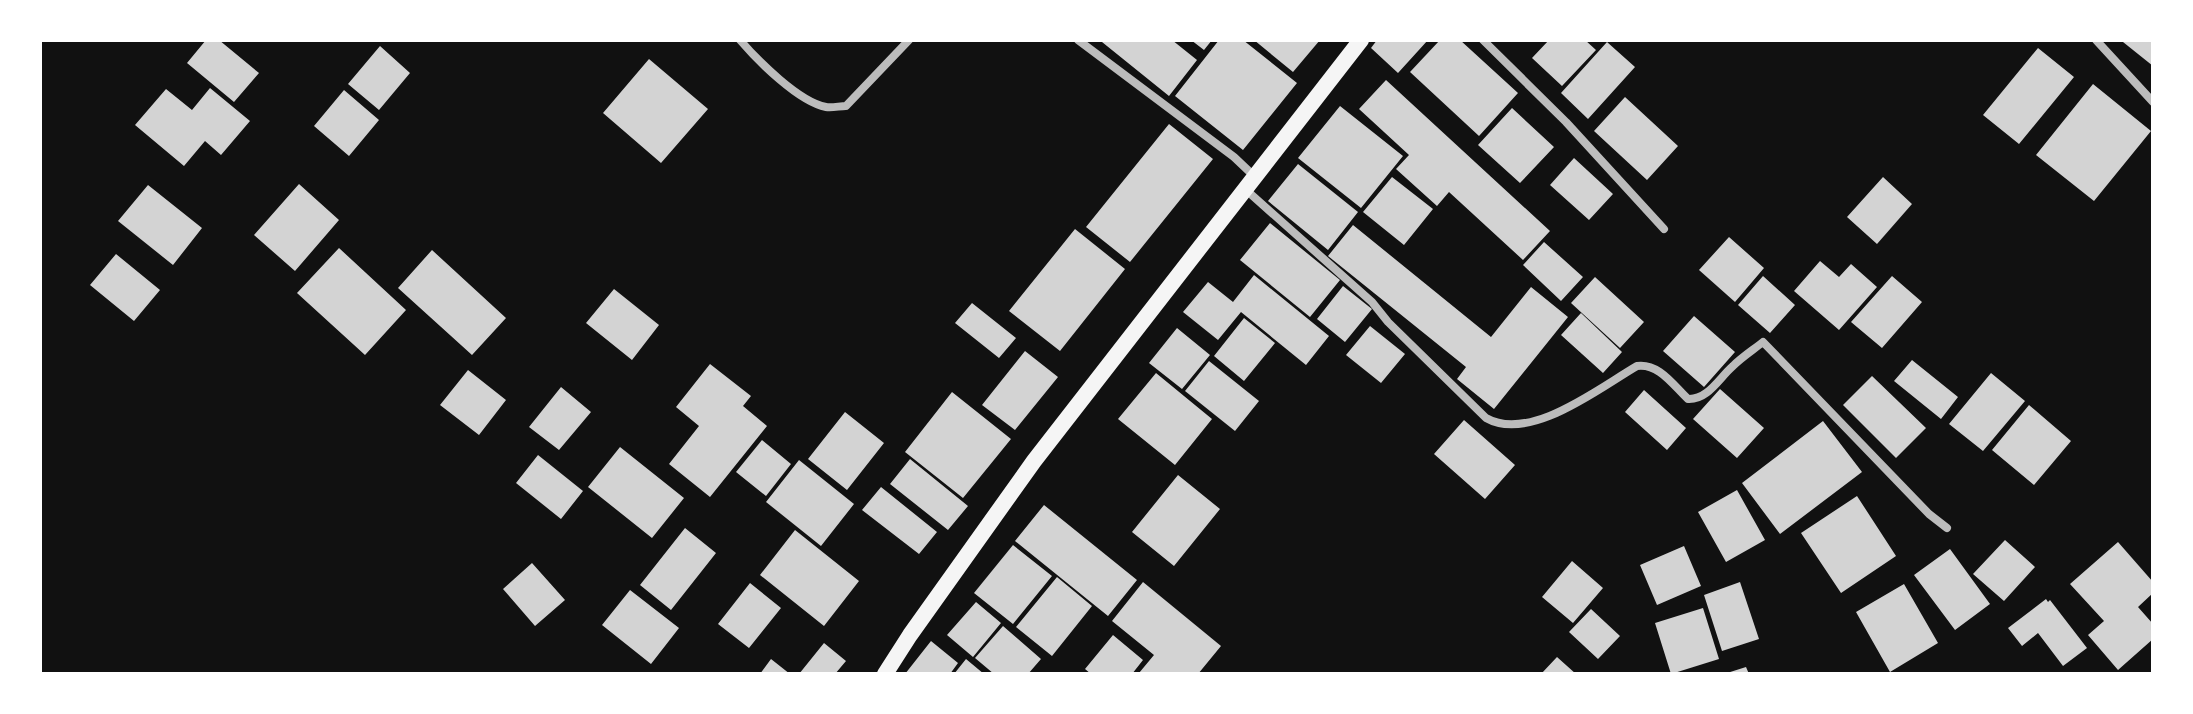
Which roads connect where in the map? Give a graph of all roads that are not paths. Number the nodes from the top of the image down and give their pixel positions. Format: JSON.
{"nodes":[{"id":1,"x":740,"y":40,"type":"edge"},
{"id":2,"x":909,"y":40,"type":"edge"},
{"id":3,"x":1078,"y":40,"type":"edge"},
{"id":4,"x":1361,"y":40,"type":"edge"},
{"id":5,"x":1483,"y":40,"type":"edge"},
{"id":6,"x":2096,"y":40,"type":"edge"},
{"id":7,"x":2153,"y":102,"type":"edge"},
{"id":8,"x":1250,"y":182,"type":"junction"},
{"id":9,"x":1664,"y":229,"type":"dead end"},
{"id":10,"x":1947,"y":528,"type":"dead end"},
{"id":11,"x":885,"y":674,"type":"edge"}],
"edges":[{"from":1,"to":2,"type":"street"},
{"from":3,"to":8,"type":"street"},
{"from":4,"to":8,"type":"main road"},
{"from":5,"to":9,"type":"street"},
{"from":6,"to":7,"type":"street"},
{"from":8,"to":10,"type":"street"},
{"from":8,"to":11,"type":"main road"}]}
